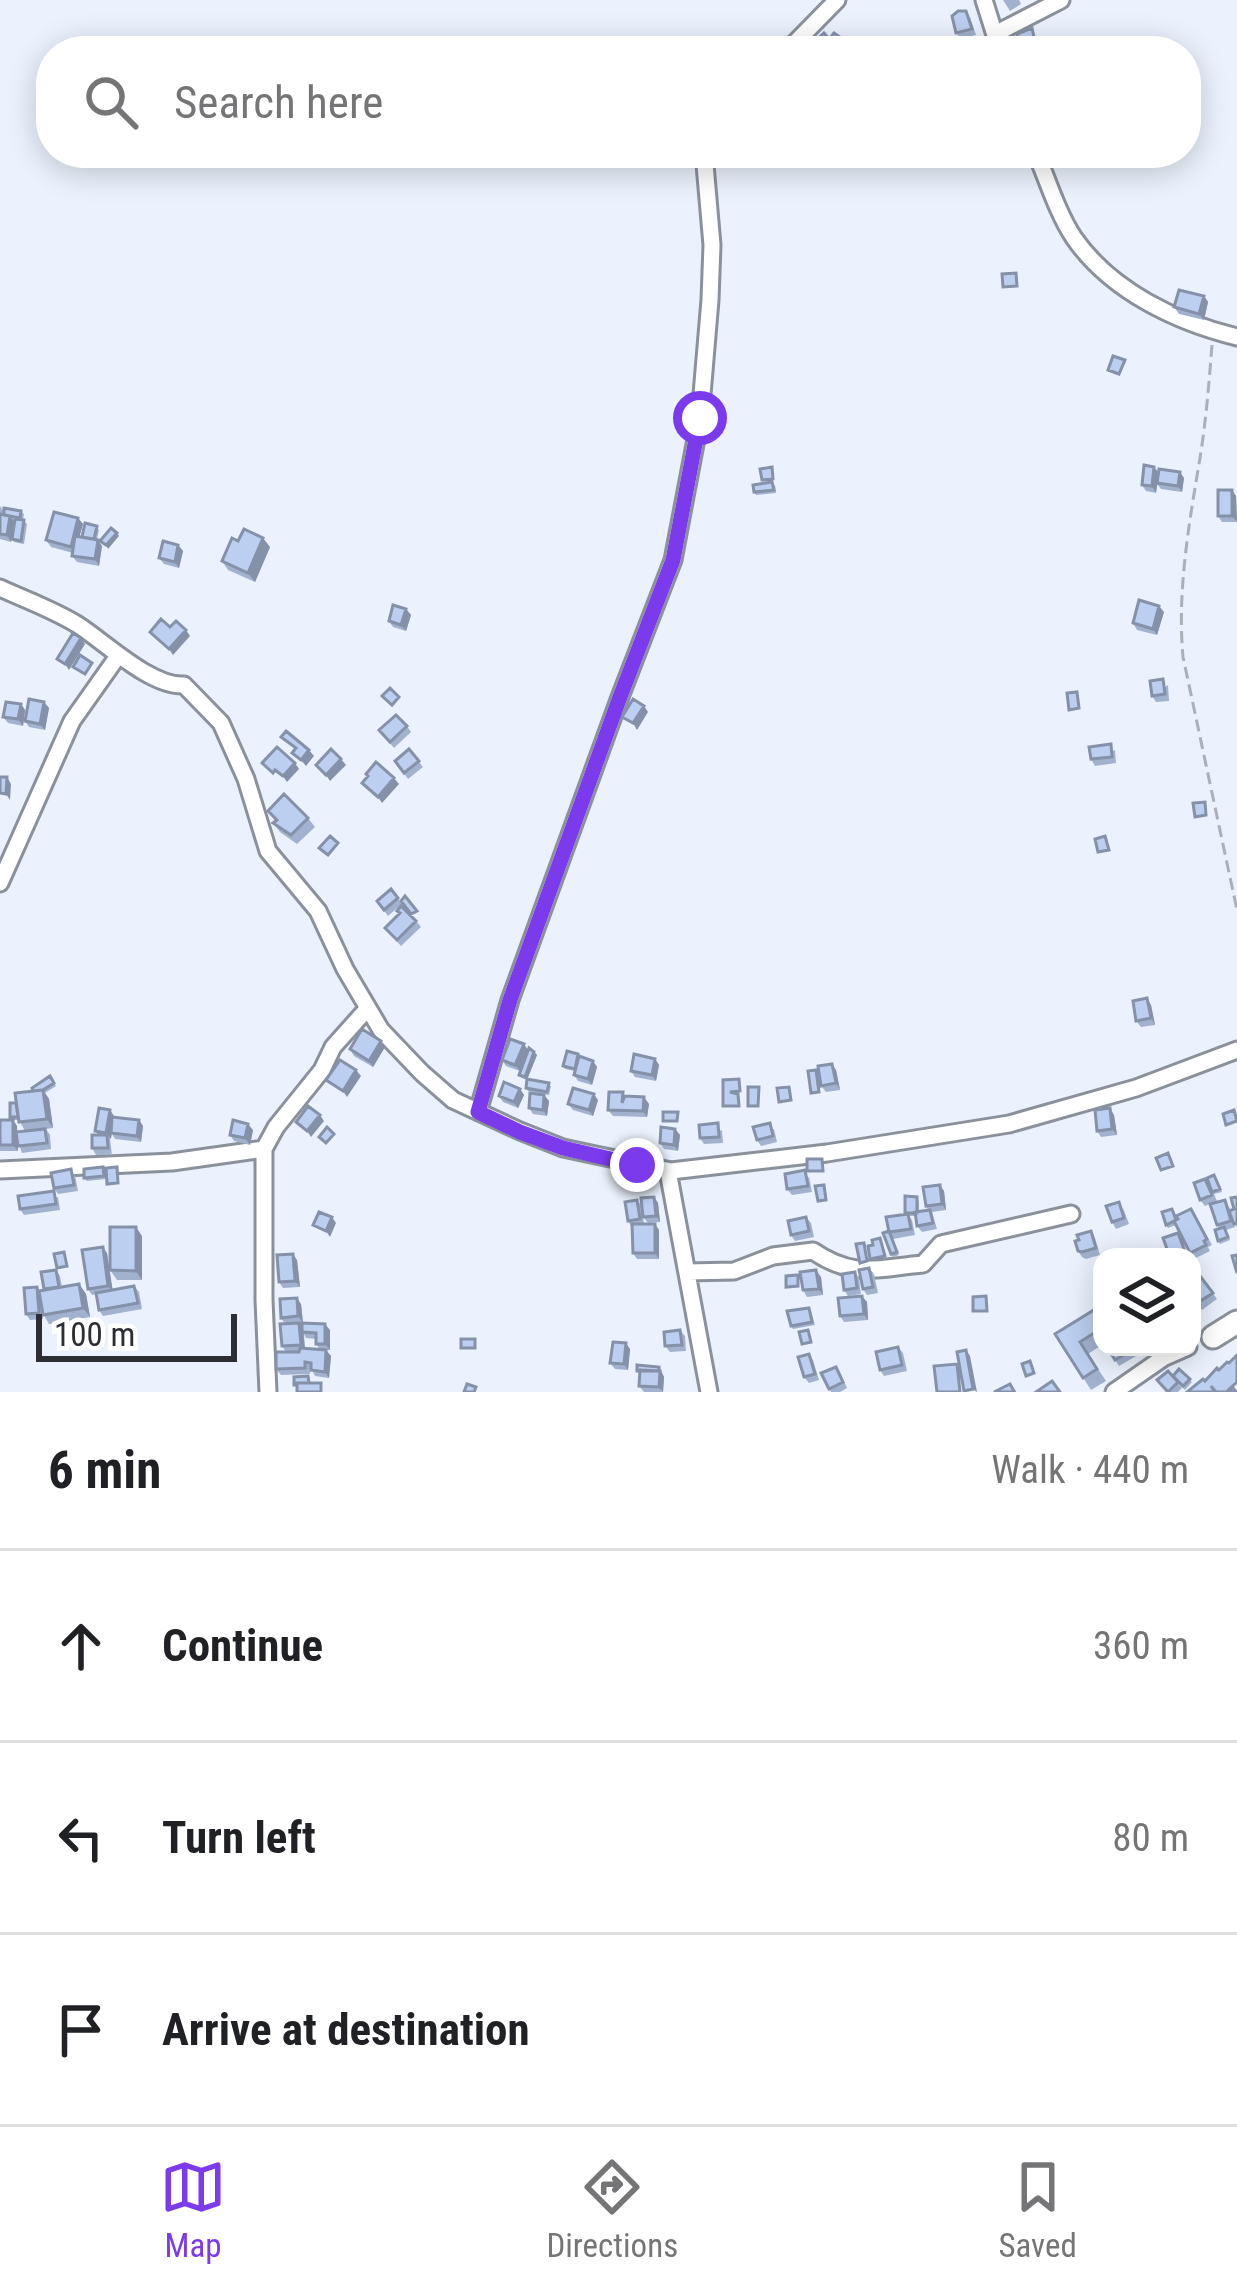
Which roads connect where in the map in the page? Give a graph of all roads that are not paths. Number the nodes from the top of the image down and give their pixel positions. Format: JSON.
{"nodes":[{"id":1,"x":837,"y":0,"type":"edge"},
{"id":2,"x":984,"y":0,"type":"edge"},
{"id":3,"x":1061,"y":0,"type":"edge"},
{"id":4,"x":802,"y":36,"type":"edge"},
{"id":5,"x":996,"y":36,"type":"edge"},
{"id":6,"x":1007,"y":36,"type":"edge"},
{"id":7,"x":705,"y":168,"type":"edge"},
{"id":8,"x":1042,"y":168,"type":"edge"},
{"id":9,"x":1237,"y":337,"type":"edge"},
{"id":10,"x":0,"y":588,"type":"edge"},
{"id":11,"x":118,"y":656,"type":"junction"},
{"id":12,"x":0,"y":883,"type":"edge"},
{"id":13,"x":367,"y":1009,"type":"junction"},
{"id":14,"x":1237,"y":1050,"type":"edge"},
{"id":15,"x":478,"y":1112,"type":"junction"},
{"id":16,"x":264,"y":1149,"type":"junction"},
{"id":17,"x":0,"y":1170,"type":"edge"},
{"id":18,"x":669,"y":1171,"type":"junction"},
{"id":19,"x":1071,"y":1214,"type":"dead end"},
{"id":20,"x":687,"y":1272,"type":"junction"},
{"id":21,"x":1237,"y":1322,"type":"edge"},
{"id":22,"x":1201,"y":1341,"type":"edge"},
{"id":23,"x":1201,"y":1343,"type":"edge"},
{"id":24,"x":1237,"y":1344,"type":"edge"},
{"id":25,"x":1168,"y":1356,"type":"edge"},
{"id":26,"x":268,"y":1392,"type":"edge"},
{"id":27,"x":709,"y":1392,"type":"edge"},
{"id":28,"x":1114,"y":1392,"type":"edge"}],
"edges":[{"from":1,"to":4,"type":"street"},
{"from":2,"to":5,"type":"street"},
{"from":3,"to":6,"type":"street"},
{"from":7,"to":15,"type":"street"},
{"from":8,"to":9,"type":"street"},
{"from":10,"to":11,"type":"street"},
{"from":11,"to":12,"type":"street"},
{"from":11,"to":13,"type":"street"},
{"from":13,"to":15,"type":"street"},
{"from":13,"to":16,"type":"street"},
{"from":14,"to":18,"type":"street"},
{"from":15,"to":18,"type":"street"},
{"from":16,"to":17,"type":"street"},
{"from":16,"to":26,"type":"street"},
{"from":18,"to":20,"type":"street"},
{"from":19,"to":20,"type":"street"},
{"from":20,"to":27,"type":"street"},
{"from":21,"to":22,"type":"main road"},
{"from":23,"to":24,"type":"main road"},
{"from":25,"to":28,"type":"street"}]}
